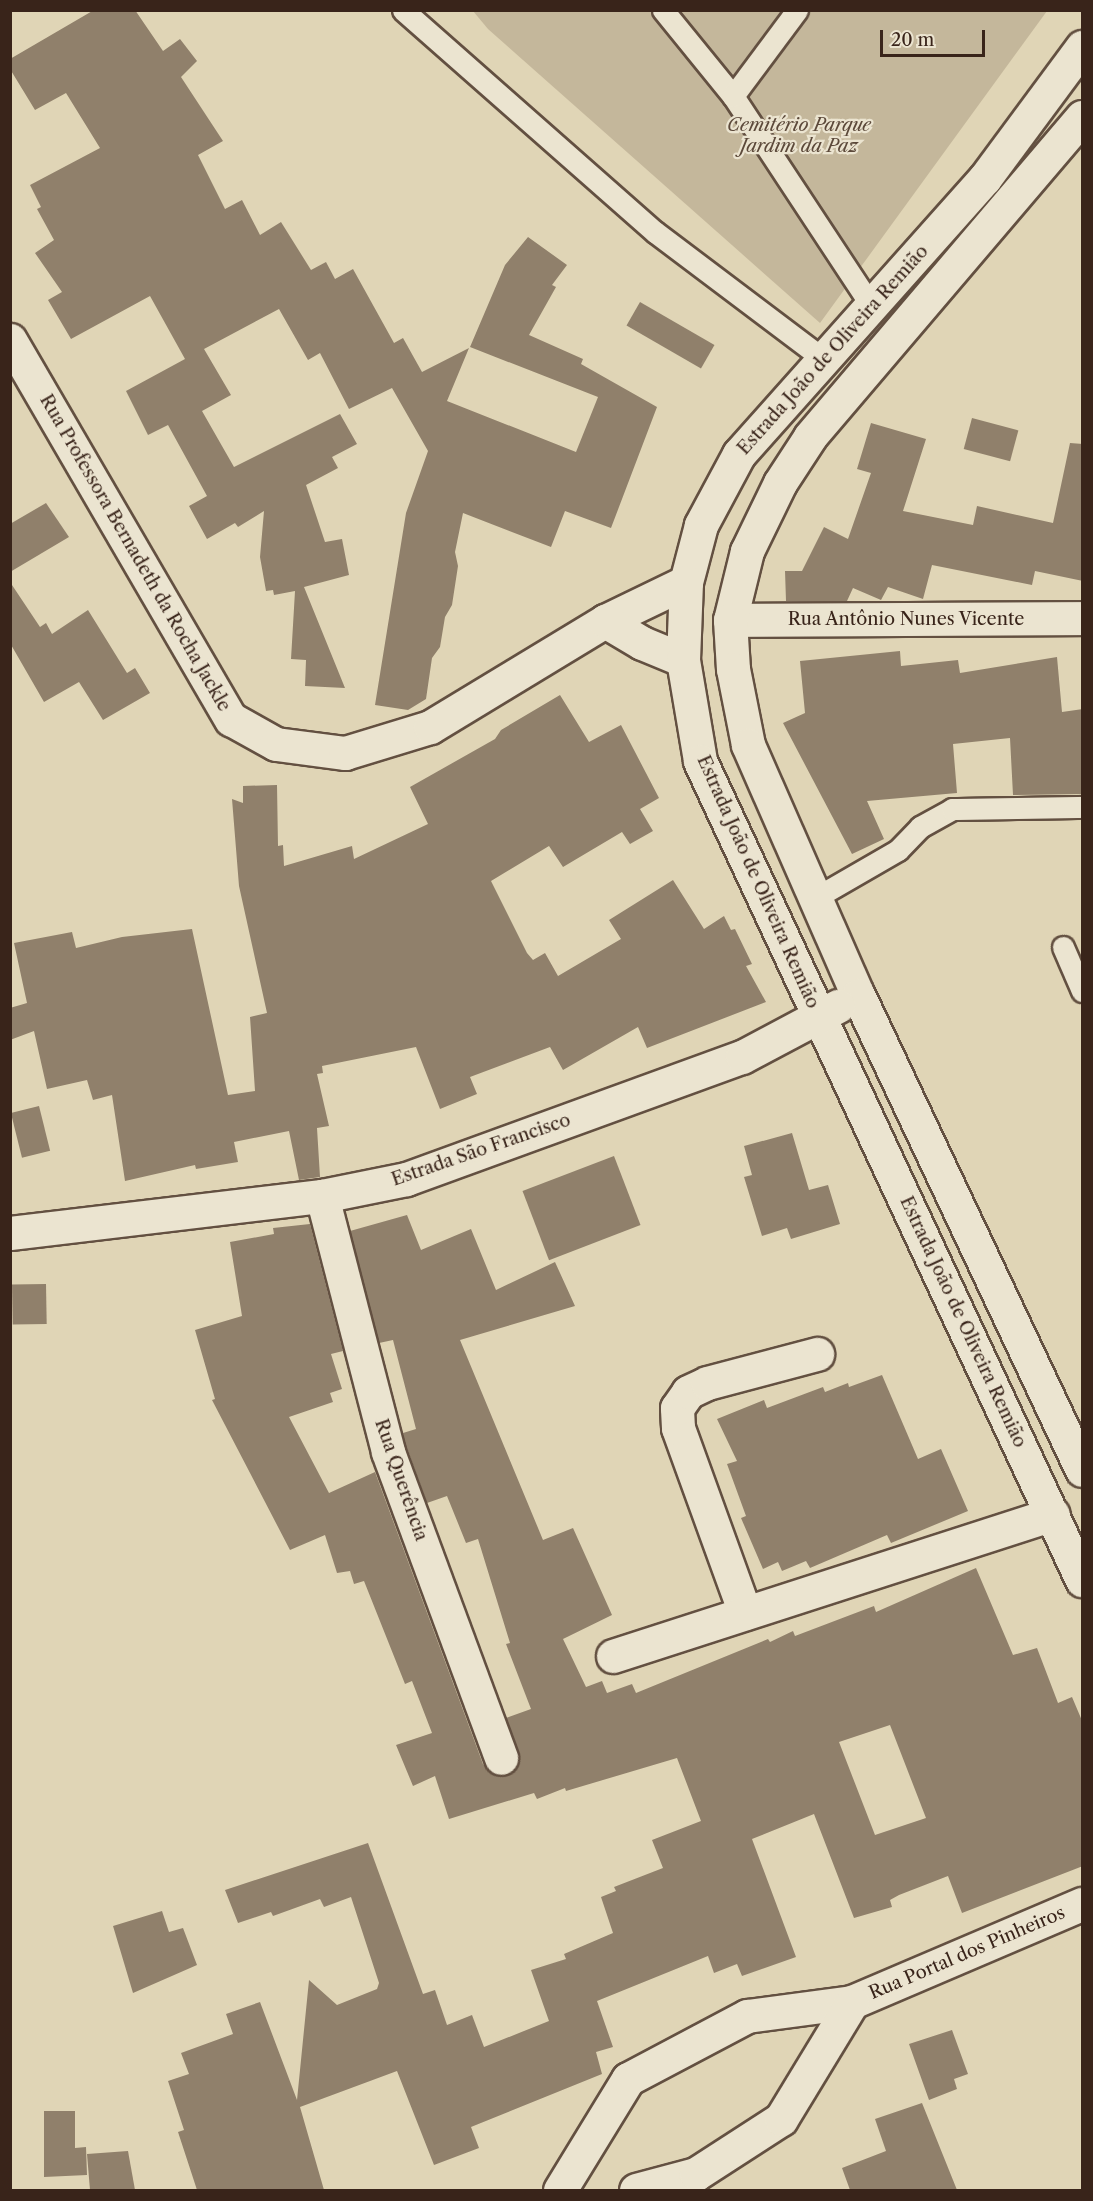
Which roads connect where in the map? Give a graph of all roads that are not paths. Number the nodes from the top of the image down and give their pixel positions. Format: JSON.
{"nodes":[{"id":1,"x":404,"y":10,"type":"edge"},
{"id":2,"x":663,"y":10,"type":"edge"},
{"id":3,"x":798,"y":10,"type":"edge"},
{"id":4,"x":1083,"y":47,"type":"edge"},
{"id":5,"x":733,"y":96,"type":"junction"},
{"id":6,"x":1083,"y":117,"type":"edge"},
{"id":7,"x":872,"y":307,"type":"junction"},
{"id":8,"x":10,"y":340,"type":"edge"},
{"id":9,"x":826,"y":361,"type":"junction"},
{"id":10,"x":686,"y":582,"type":"junction"},
{"id":11,"x":1083,"y":618,"type":"edge"},
{"id":12,"x":730,"y":620,"type":"junction"},
{"id":13,"x":605,"y":621,"type":"junction"},
{"id":14,"x":683,"y":660,"type":"junction"},
{"id":15,"x":1083,"y":807,"type":"edge"},
{"id":16,"x":815,"y":898,"type":"junction"},
{"id":17,"x":1063,"y":947,"type":"dead end"},
{"id":18,"x":1083,"y":991,"type":"edge"},
{"id":19,"x":858,"y":995,"type":"junction"},
{"id":20,"x":819,"y":1018,"type":"junction"},
{"id":21,"x":322,"y":1196,"type":"junction"},
{"id":22,"x":10,"y":1233,"type":"edge"},
{"id":23,"x":817,"y":1354,"type":"dead end"},
{"id":24,"x":1080,"y":1457,"type":"edge"},
{"id":25,"x":1053,"y":1514,"type":"junction"},
{"id":26,"x":1083,"y":1580,"type":"edge"},
{"id":27,"x":745,"y":1613,"type":"junction"},
{"id":28,"x":613,"y":1656,"type":"dead end"},
{"id":29,"x":501,"y":1758,"type":"dead end"},
{"id":30,"x":1083,"y":1904,"type":"edge"},
{"id":31,"x":852,"y":2002,"type":"junction"},
{"id":32,"x":560,"y":2190,"type":"edge"},
{"id":33,"x":636,"y":2190,"type":"edge"}],
"edges":[{"from":1,"to":9,"type":"lane"},
{"from":2,"to":5,"type":"lane"},
{"from":3,"to":5,"type":"lane"},
{"from":4,"to":7,"type":"main road","name":"Estrada João de Oliveira Remião"},
{"from":5,"to":7,"type":"lane"},
{"from":6,"to":12,"type":"main road","name":"Estrada João de Oliveira Remião"},
{"from":7,"to":9,"type":"main road","name":"Estrada João de Oliveira Remião"},
{"from":8,"to":13,"type":"main road","name":"Rua Professora Bernadeth da Rocha Jackle"},
{"from":9,"to":10,"type":"main road","name":"Estrada João de Oliveira Remião"},
{"from":10,"to":13,"type":"main road","name":"Rua Professora Bernadeth da Rocha Jackle"},
{"from":10,"to":14,"type":"main road","name":"Estrada João de Oliveira Remião"},
{"from":11,"to":12,"type":"main road","name":"Rua Antônio Nunes Vicente"},
{"from":12,"to":16,"type":"main road","name":"Estrada João de Oliveira Remião"},
{"from":13,"to":14,"type":"main road"},
{"from":14,"to":20,"type":"main road","name":"Estrada João de Oliveira Remião"},
{"from":15,"to":16,"type":"lane"},
{"from":16,"to":19,"type":"main road","name":"Estrada João de Oliveira Remião"},
{"from":17,"to":18,"type":"lane"},
{"from":19,"to":20,"type":"main road","name":"Estrada São Francisco"},
{"from":19,"to":24,"type":"main road","name":"Estrada João de Oliveira Remião"},
{"from":20,"to":21,"type":"main road","name":"Estrada São Francisco"},
{"from":20,"to":25,"type":"main road","name":"Estrada João de Oliveira Remião"},
{"from":21,"to":22,"type":"main road","name":"Estrada São Francisco"},
{"from":21,"to":29,"type":"main road","name":"Rua Querência"},
{"from":23,"to":27,"type":"main road"},
{"from":25,"to":26,"type":"main road","name":"Estrada João de Oliveira Remião"},
{"from":25,"to":27,"type":"main road"},
{"from":27,"to":28,"type":"main road"},
{"from":30,"to":31,"type":"main road","name":"Rua Portal dos Pinheiros"},
{"from":31,"to":32,"type":"main road","name":"Rua Portal dos Pinheiros"},
{"from":31,"to":33,"type":"main road","name":"Rua Portal dos Pinheiros"}]}
